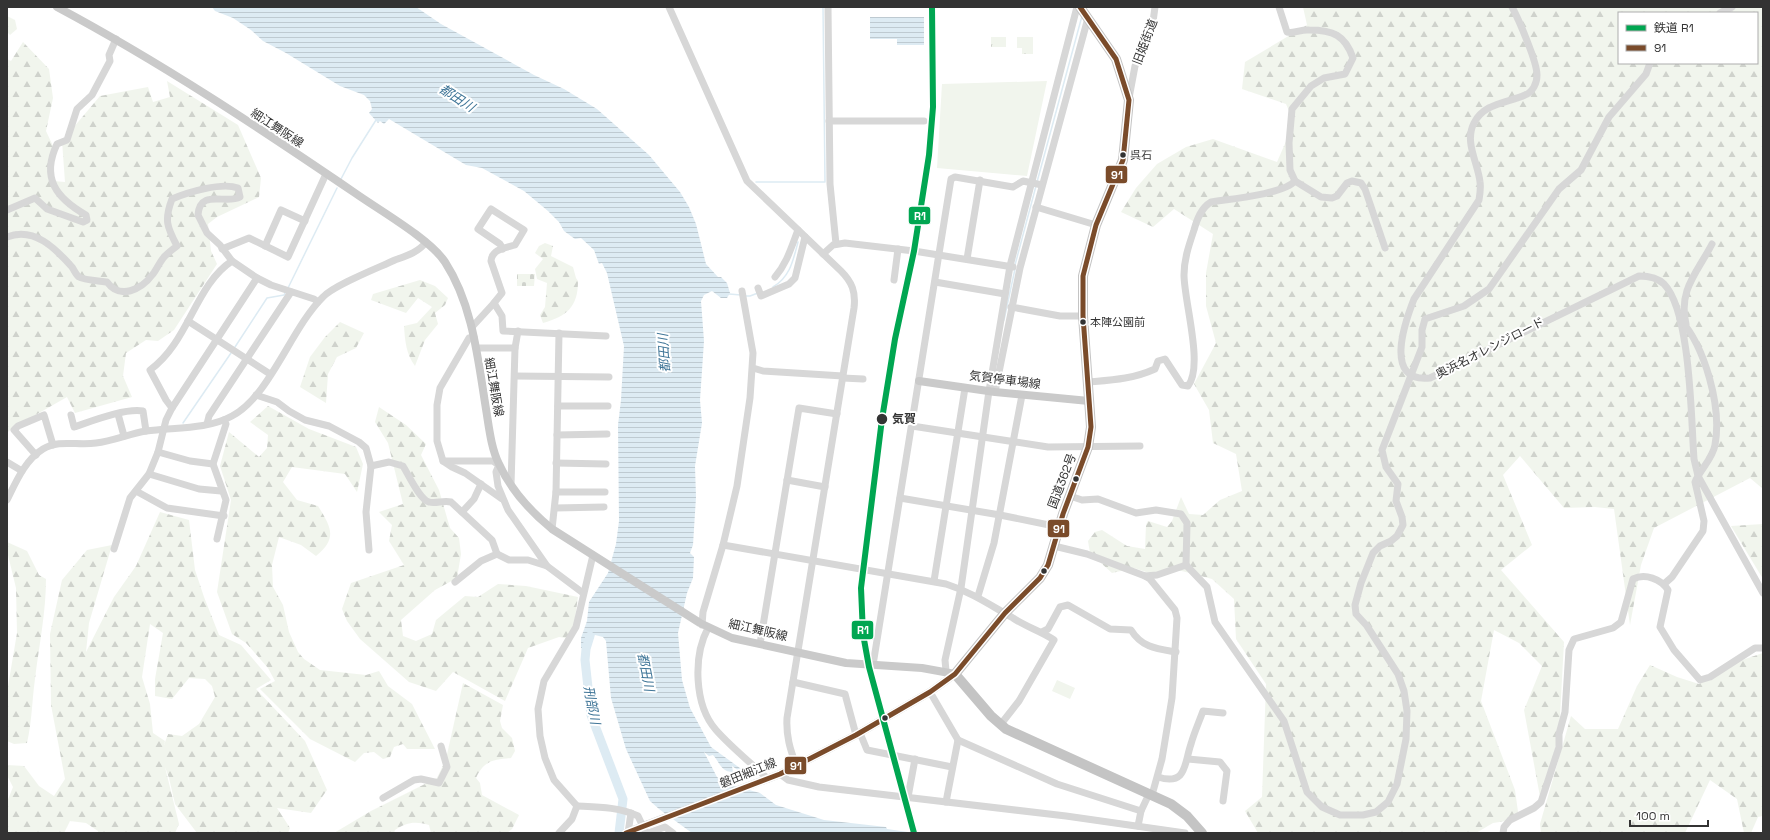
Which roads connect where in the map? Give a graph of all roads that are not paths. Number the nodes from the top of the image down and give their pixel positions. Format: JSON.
{"nodes":[{"id":1,"x":57,"y":7,"type":"edge"},
{"id":2,"x":669,"y":7,"type":"edge"},
{"id":3,"x":828,"y":7,"type":"edge"},
{"id":4,"x":1078,"y":7,"type":"edge"},
{"id":5,"x":1155,"y":7,"type":"edge"},
{"id":6,"x":1279,"y":7,"type":"edge"},
{"id":7,"x":1512,"y":7,"type":"edge"},
{"id":8,"x":1732,"y":7,"type":"edge"},
{"id":9,"x":1722,"y":12,"type":"edge"},
{"id":10,"x":1088,"y":18,"type":"junction"},
{"id":11,"x":116,"y":39,"type":"junction"},
{"id":12,"x":1650,"y":64,"type":"edge"},
{"id":13,"x":1129,"y":100,"type":"junction"},
{"id":14,"x":829,"y":121,"type":"junction"},
{"id":15,"x":924,"y":121,"type":"dead end"},
{"id":16,"x":326,"y":174,"type":"junction"},
{"id":17,"x":980,"y":180,"type":"junction"},
{"id":18,"x":1295,"y":181,"type":"junction"},
{"id":19,"x":1032,"y":183,"type":"junction"},
{"id":20,"x":1042,"y":185,"type":"junction"},
{"id":21,"x":1036,"y":207,"type":"junction"},
{"id":22,"x":7,"y":210,"type":"edge"},
{"id":23,"x":305,"y":221,"type":"junction"},
{"id":24,"x":1096,"y":225,"type":"junction"},
{"id":25,"x":798,"y":230,"type":"junction"},
{"id":26,"x":7,"y":236,"type":"edge"},
{"id":27,"x":805,"y":237,"type":"junction"},
{"id":28,"x":426,"y":242,"type":"junction"},
{"id":29,"x":836,"y":244,"type":"junction"},
{"id":30,"x":1712,"y":244,"type":"dead end"},
{"id":31,"x":265,"y":246,"type":"junction"},
{"id":32,"x":1385,"y":248,"type":"dead end"},
{"id":33,"x":222,"y":249,"type":"junction"},
{"id":34,"x":503,"y":249,"type":"junction"},
{"id":35,"x":898,"y":249,"type":"junction"},
{"id":36,"x":823,"y":254,"type":"junction"},
{"id":37,"x":940,"y":255,"type":"junction"},
{"id":38,"x":967,"y":259,"type":"junction"},
{"id":39,"x":232,"y":260,"type":"junction"},
{"id":40,"x":1010,"y":266,"type":"junction"},
{"id":41,"x":1020,"y":268,"type":"junction"},
{"id":42,"x":775,"y":277,"type":"dead end"},
{"id":43,"x":257,"y":278,"type":"junction"},
{"id":44,"x":894,"y":280,"type":"dead end"},
{"id":45,"x":935,"y":282,"type":"junction"},
{"id":46,"x":758,"y":288,"type":"dead end"},
{"id":47,"x":288,"y":291,"type":"junction"},
{"id":48,"x":743,"y":294,"type":"dead end"},
{"id":49,"x":1005,"y":294,"type":"junction"},
{"id":50,"x":318,"y":302,"type":"junction"},
{"id":51,"x":494,"y":303,"type":"junction"},
{"id":52,"x":1012,"y":307,"type":"junction"},
{"id":53,"x":1083,"y":316,"type":"junction"},
{"id":54,"x":1680,"y":319,"type":"junction"},
{"id":55,"x":188,"y":321,"type":"junction"},
{"id":56,"x":1687,"y":326,"type":"junction"},
{"id":57,"x":472,"y":327,"type":"junction"},
{"id":58,"x":518,"y":331,"type":"junction"},
{"id":59,"x":559,"y":333,"type":"junction"},
{"id":60,"x":606,"y":336,"type":"dead end"},
{"id":61,"x":474,"y":337,"type":"junction"},
{"id":62,"x":217,"y":340,"type":"junction"},
{"id":63,"x":476,"y":348,"type":"junction"},
{"id":64,"x":515,"y":348,"type":"junction"},
{"id":65,"x":247,"y":360,"type":"junction"},
{"id":66,"x":753,"y":368,"type":"junction"},
{"id":67,"x":270,"y":374,"type":"junction"},
{"id":68,"x":1411,"y":375,"type":"junction"},
{"id":69,"x":515,"y":376,"type":"junction"},
{"id":70,"x":609,"y":377,"type":"dead end"},
{"id":71,"x":843,"y":377,"type":"junction"},
{"id":72,"x":559,"y":378,"type":"junction"},
{"id":73,"x":863,"y":379,"type":"dead end"},
{"id":74,"x":918,"y":381,"type":"junction"},
{"id":75,"x":1088,"y":382,"type":"junction"},
{"id":76,"x":965,"y":388,"type":"junction"},
{"id":77,"x":992,"y":392,"type":"junction"},
{"id":78,"x":256,"y":395,"type":"junction"},
{"id":79,"x":1022,"y":395,"type":"junction"},
{"id":80,"x":1089,"y":401,"type":"junction"},
{"id":81,"x":558,"y":406,"type":"junction"},
{"id":82,"x":608,"y":406,"type":"dead end"},
{"id":83,"x":172,"y":408,"type":"junction"},
{"id":84,"x":118,"y":414,"type":"junction"},
{"id":85,"x":837,"y":414,"type":"junction"},
{"id":86,"x":71,"y":415,"type":"dead end"},
{"id":87,"x":224,"y":420,"type":"junction"},
{"id":88,"x":207,"y":424,"type":"junction"},
{"id":89,"x":912,"y":426,"type":"junction"},
{"id":90,"x":164,"y":429,"type":"junction"},
{"id":91,"x":146,"y":431,"type":"junction"},
{"id":92,"x":607,"y":434,"type":"dead end"},
{"id":93,"x":958,"y":434,"type":"junction"},
{"id":94,"x":557,"y":435,"type":"junction"},
{"id":95,"x":124,"y":436,"type":"junction"},
{"id":96,"x":985,"y":438,"type":"junction"},
{"id":97,"x":1013,"y":442,"type":"junction"},
{"id":98,"x":53,"y":445,"type":"junction"},
{"id":99,"x":1140,"y":446,"type":"dead end"},
{"id":100,"x":1088,"y":447,"type":"junction"},
{"id":101,"x":158,"y":452,"type":"junction"},
{"id":102,"x":36,"y":455,"type":"junction"},
{"id":103,"x":443,"y":461,"type":"junction"},
{"id":104,"x":7,"y":462,"type":"edge"},
{"id":105,"x":556,"y":463,"type":"junction"},
{"id":106,"x":213,"y":464,"type":"junction"},
{"id":107,"x":606,"y":464,"type":"dead end"},
{"id":108,"x":499,"y":465,"type":"junction"},
{"id":109,"x":371,"y":466,"type":"junction"},
{"id":110,"x":22,"y":471,"type":"junction"},
{"id":111,"x":149,"y":474,"type":"junction"},
{"id":112,"x":1698,"y":476,"type":"junction"},
{"id":113,"x":787,"y":480,"type":"junction"},
{"id":114,"x":481,"y":484,"type":"junction"},
{"id":115,"x":511,"y":485,"type":"junction"},
{"id":116,"x":825,"y":487,"type":"junction"},
{"id":117,"x":221,"y":490,"type":"junction"},
{"id":118,"x":136,"y":491,"type":"junction"},
{"id":119,"x":556,"y":492,"type":"junction"},
{"id":120,"x":604,"y":492,"type":"dead end"},
{"id":121,"x":1070,"y":496,"type":"junction"},
{"id":122,"x":900,"y":498,"type":"junction"},
{"id":123,"x":502,"y":499,"type":"junction"},
{"id":124,"x":7,"y":500,"type":"edge"},
{"id":125,"x":604,"y":507,"type":"dead end"},
{"id":126,"x":946,"y":507,"type":"junction"},
{"id":127,"x":555,"y":508,"type":"junction"},
{"id":128,"x":973,"y":511,"type":"junction"},
{"id":129,"x":462,"y":512,"type":"junction"},
{"id":130,"x":1000,"y":515,"type":"junction"},
{"id":131,"x":224,"y":516,"type":"junction"},
{"id":132,"x":1059,"y":527,"type":"junction"},
{"id":133,"x":552,"y":529,"type":"junction"},
{"id":134,"x":217,"y":539,"type":"dead end"},
{"id":135,"x":723,"y":545,"type":"junction"},
{"id":136,"x":1054,"y":546,"type":"junction"},
{"id":137,"x":114,"y":549,"type":"dead end"},
{"id":138,"x":369,"y":550,"type":"dead end"},
{"id":139,"x":497,"y":554,"type":"junction"},
{"id":140,"x":775,"y":555,"type":"junction"},
{"id":141,"x":595,"y":557,"type":"junction"},
{"id":142,"x":813,"y":561,"type":"junction"},
{"id":143,"x":1186,"y":565,"type":"junction"},
{"id":144,"x":547,"y":566,"type":"junction"},
{"id":145,"x":888,"y":574,"type":"junction"},
{"id":146,"x":1145,"y":576,"type":"junction"},
{"id":147,"x":934,"y":581,"type":"junction"},
{"id":148,"x":455,"y":582,"type":"dead end"},
{"id":149,"x":1664,"y":584,"type":"junction"},
{"id":150,"x":962,"y":589,"type":"junction"},
{"id":151,"x":583,"y":593,"type":"junction"},
{"id":152,"x":1763,"y":593,"type":"edge"},
{"id":153,"x":978,"y":596,"type":"junction"},
{"id":154,"x":1005,"y":613,"type":"junction"},
{"id":155,"x":703,"y":625,"type":"junction"},
{"id":156,"x":1042,"y":632,"type":"junction"},
{"id":157,"x":760,"y":644,"type":"junction"},
{"id":158,"x":1763,"y":648,"type":"edge"},
{"id":159,"x":797,"y":652,"type":"junction"},
{"id":160,"x":1176,"y":652,"type":"junction"},
{"id":161,"x":873,"y":665,"type":"junction"},
{"id":162,"x":950,"y":672,"type":"junction"},
{"id":163,"x":792,"y":682,"type":"junction"},
{"id":164,"x":930,"y":692,"type":"junction"},
{"id":165,"x":1223,"y":714,"type":"dead end"},
{"id":166,"x":1001,"y":724,"type":"junction"},
{"id":167,"x":858,"y":734,"type":"junction"},
{"id":168,"x":958,"y":740,"type":"junction"},
{"id":169,"x":442,"y":746,"type":"dead end"},
{"id":170,"x":915,"y":759,"type":"junction"},
{"id":171,"x":1188,"y":759,"type":"junction"},
{"id":172,"x":796,"y":765,"type":"junction"},
{"id":173,"x":952,"y":767,"type":"junction"},
{"id":174,"x":780,"y":774,"type":"junction"},
{"id":175,"x":1158,"y":777,"type":"junction"},
{"id":176,"x":766,"y":780,"type":"junction"},
{"id":177,"x":1150,"y":795,"type":"junction"},
{"id":178,"x":908,"y":797,"type":"junction"},
{"id":179,"x":382,"y":798,"type":"dead end"},
{"id":180,"x":1223,"y":801,"type":"dead end"},
{"id":181,"x":946,"y":802,"type":"junction"},
{"id":182,"x":577,"y":806,"type":"junction"},
{"id":183,"x":1141,"y":811,"type":"junction"},
{"id":184,"x":630,"y":812,"type":"junction"},
{"id":185,"x":1138,"y":826,"type":"junction"},
{"id":186,"x":647,"y":830,"type":"edge"},
{"id":187,"x":559,"y":833,"type":"edge"},
{"id":188,"x":627,"y":833,"type":"edge"},
{"id":189,"x":673,"y":833,"type":"edge"},
{"id":190,"x":1185,"y":833,"type":"edge"},
{"id":191,"x":1202,"y":833,"type":"edge"},
{"id":192,"x":1503,"y":833,"type":"edge"}],
"edges":[{"from":1,"to":11,"type":"main road","name":"細江舞阪線"},
{"from":2,"to":25,"type":"street"},
{"from":3,"to":14,"type":"street"},
{"from":4,"to":10,"type":"highway","name":"国道362号"},
{"from":4,"to":19,"type":"street"},
{"from":5,"to":13,"type":"street","name":"旧姫街道"},
{"from":6,"to":18,"type":"street"},
{"from":7,"to":68,"type":"street"},
{"from":8,"to":9,"type":"street"},
{"from":10,"to":13,"type":"highway","name":"国道362号"},
{"from":10,"to":20,"type":"street"},
{"from":11,"to":16,"type":"main road","name":"細江舞阪線"},
{"from":11,"to":22,"type":"street"},
{"from":12,"to":68,"type":"street"},
{"from":13,"to":24,"type":"highway","name":"国道362号"},
{"from":14,"to":15,"type":"street"},
{"from":14,"to":29,"type":"street"},
{"from":16,"to":23,"type":"street"},
{"from":16,"to":28,"type":"main road","name":"細江舞阪線"},
{"from":17,"to":19,"type":"street"},
{"from":17,"to":37,"type":"street"},
{"from":17,"to":38,"type":"street"},
{"from":18,"to":32,"type":"street"},
{"from":18,"to":75,"type":"street"},
{"from":19,"to":20,"type":"street"},
{"from":19,"to":40,"type":"street"},
{"from":20,"to":21,"type":"street"},
{"from":21,"to":24,"type":"street"},
{"from":21,"to":41,"type":"street"},
{"from":23,"to":31,"type":"street"},
{"from":23,"to":31,"type":"street"},
{"from":24,"to":53,"type":"highway","name":"国道362号"},
{"from":25,"to":27,"type":"street"},
{"from":25,"to":42,"type":"street"},
{"from":26,"to":33,"type":"street"},
{"from":27,"to":36,"type":"street"},
{"from":27,"to":46,"type":"street"},
{"from":28,"to":50,"type":"street"},
{"from":28,"to":57,"type":"main road","name":"細江舞阪線"},
{"from":29,"to":35,"type":"street"},
{"from":29,"to":36,"type":"street"},
{"from":30,"to":56,"type":"street"},
{"from":31,"to":33,"type":"street"},
{"from":33,"to":39,"type":"street"},
{"from":34,"to":34,"type":"street"},
{"from":34,"to":51,"type":"street"},
{"from":35,"to":37,"type":"street"},
{"from":35,"to":44,"type":"street"},
{"from":36,"to":71,"type":"street"},
{"from":37,"to":38,"type":"street"},
{"from":37,"to":45,"type":"street"},
{"from":38,"to":40,"type":"street"},
{"from":39,"to":43,"type":"street"},
{"from":39,"to":55,"type":"street"},
{"from":40,"to":41,"type":"street"},
{"from":40,"to":49,"type":"street"},
{"from":41,"to":52,"type":"street"},
{"from":43,"to":47,"type":"street"},
{"from":43,"to":62,"type":"street"},
{"from":45,"to":49,"type":"street"},
{"from":45,"to":74,"type":"street"},
{"from":47,"to":50,"type":"street"},
{"from":47,"to":65,"type":"street"},
{"from":48,"to":66,"type":"street"},
{"from":49,"to":77,"type":"street"},
{"from":50,"to":67,"type":"street"},
{"from":51,"to":57,"type":"street"},
{"from":51,"to":58,"type":"street"},
{"from":52,"to":53,"type":"street"},
{"from":52,"to":77,"type":"street"},
{"from":53,"to":75,"type":"highway","name":"国道362号"},
{"from":54,"to":56,"type":"street"},
{"from":54,"to":68,"type":"street","name":"奥浜名オレンジロード"},
{"from":54,"to":112,"type":"street","name":"奥浜名オレンジロード"},
{"from":55,"to":62,"type":"street"},
{"from":55,"to":83,"type":"street"},
{"from":56,"to":112,"type":"street"},
{"from":57,"to":61,"type":"main road","name":"細江舞阪線"},
{"from":58,"to":59,"type":"street"},
{"from":58,"to":64,"type":"street"},
{"from":59,"to":60,"type":"street"},
{"from":59,"to":72,"type":"street"},
{"from":61,"to":63,"type":"main road","name":"細江舞阪線"},
{"from":61,"to":103,"type":"street"},
{"from":62,"to":65,"type":"street"},
{"from":62,"to":83,"type":"street"},
{"from":63,"to":64,"type":"street"},
{"from":63,"to":108,"type":"main road","name":"細江舞阪線"},
{"from":64,"to":69,"type":"street"},
{"from":65,"to":67,"type":"street"},
{"from":65,"to":88,"type":"street"},
{"from":66,"to":71,"type":"street"},
{"from":66,"to":135,"type":"street"},
{"from":67,"to":78,"type":"street"},
{"from":68,"to":143,"type":"street"},
{"from":69,"to":72,"type":"street"},
{"from":69,"to":115,"type":"street"},
{"from":70,"to":72,"type":"street"},
{"from":71,"to":73,"type":"street"},
{"from":71,"to":85,"type":"street"},
{"from":72,"to":81,"type":"street"},
{"from":74,"to":76,"type":"main road","name":"気賀停車場線"},
{"from":74,"to":89,"type":"street"},
{"from":75,"to":80,"type":"highway","name":"国道362号"},
{"from":76,"to":77,"type":"main road","name":"気賀停車場線"},
{"from":76,"to":93,"type":"street"},
{"from":77,"to":79,"type":"main road","name":"気賀停車場線"},
{"from":77,"to":96,"type":"street"},
{"from":78,"to":87,"type":"street"},
{"from":78,"to":109,"type":"street"},
{"from":79,"to":80,"type":"main road","name":"気賀停車場線"},
{"from":79,"to":97,"type":"street"},
{"from":80,"to":100,"type":"highway","name":"国道362号"},
{"from":81,"to":82,"type":"street"},
{"from":81,"to":94,"type":"street"},
{"from":83,"to":90,"type":"street"},
{"from":84,"to":86,"type":"street"},
{"from":84,"to":91,"type":"street"},
{"from":84,"to":95,"type":"street"},
{"from":85,"to":113,"type":"street"},
{"from":85,"to":116,"type":"street"},
{"from":87,"to":88,"type":"street"},
{"from":87,"to":106,"type":"street"},
{"from":88,"to":90,"type":"street"},
{"from":89,"to":93,"type":"street"},
{"from":89,"to":122,"type":"street"},
{"from":90,"to":91,"type":"street"},
{"from":90,"to":101,"type":"street"},
{"from":91,"to":95,"type":"street"},
{"from":92,"to":94,"type":"street"},
{"from":93,"to":96,"type":"street"},
{"from":93,"to":126,"type":"street"},
{"from":94,"to":105,"type":"street"},
{"from":95,"to":98,"type":"street"},
{"from":96,"to":97,"type":"street"},
{"from":96,"to":128,"type":"street"},
{"from":97,"to":100,"type":"street"},
{"from":97,"to":130,"type":"street"},
{"from":98,"to":102,"type":"street"},
{"from":98,"to":102,"type":"street"},
{"from":99,"to":100,"type":"street"},
{"from":100,"to":121,"type":"highway","name":"国道362号"},
{"from":101,"to":106,"type":"street"},
{"from":101,"to":111,"type":"street"},
{"from":102,"to":110,"type":"street"},
{"from":103,"to":108,"type":"street"},
{"from":103,"to":114,"type":"street"},
{"from":104,"to":110,"type":"street"},
{"from":105,"to":107,"type":"street"},
{"from":105,"to":119,"type":"street"},
{"from":106,"to":117,"type":"street"},
{"from":108,"to":115,"type":"main road","name":"細江舞阪線"},
{"from":108,"to":123,"type":"street"},
{"from":109,"to":129,"type":"street"},
{"from":109,"to":138,"type":"street"},
{"from":110,"to":124,"type":"street"},
{"from":111,"to":117,"type":"street"},
{"from":111,"to":118,"type":"street"},
{"from":112,"to":149,"type":"street"},
{"from":112,"to":152,"type":"street","name":"奥浜名オレンジロード"},
{"from":113,"to":116,"type":"street"},
{"from":113,"to":140,"type":"street"},
{"from":114,"to":123,"type":"street"},
{"from":114,"to":129,"type":"street"},
{"from":115,"to":133,"type":"main road","name":"細江舞阪線"},
{"from":116,"to":142,"type":"street"},
{"from":117,"to":131,"type":"street"},
{"from":118,"to":131,"type":"street"},
{"from":118,"to":137,"type":"street"},
{"from":119,"to":120,"type":"street"},
{"from":119,"to":127,"type":"street"},
{"from":121,"to":132,"type":"highway","name":"国道362号"},
{"from":121,"to":143,"type":"street"},
{"from":122,"to":126,"type":"street"},
{"from":122,"to":145,"type":"street"},
{"from":123,"to":144,"type":"street"},
{"from":125,"to":127,"type":"street"},
{"from":126,"to":128,"type":"street"},
{"from":126,"to":147,"type":"street"},
{"from":127,"to":133,"type":"street"},
{"from":128,"to":130,"type":"street"},
{"from":128,"to":150,"type":"street"},
{"from":129,"to":139,"type":"street"},
{"from":130,"to":132,"type":"street"},
{"from":130,"to":153,"type":"street"},
{"from":131,"to":134,"type":"street"},
{"from":132,"to":136,"type":"highway","name":"国道362号"},
{"from":133,"to":141,"type":"main road","name":"細江舞阪線"},
{"from":135,"to":140,"type":"street"},
{"from":135,"to":155,"type":"street"},
{"from":136,"to":146,"type":"street"},
{"from":136,"to":154,"type":"highway","name":"国道362号"},
{"from":139,"to":144,"type":"street"},
{"from":139,"to":148,"type":"street"},
{"from":140,"to":142,"type":"street"},
{"from":140,"to":157,"type":"street"},
{"from":141,"to":151,"type":"street"},
{"from":141,"to":155,"type":"main road","name":"細江舞阪線"},
{"from":142,"to":145,"type":"street"},
{"from":142,"to":159,"type":"street"},
{"from":143,"to":146,"type":"street"},
{"from":144,"to":151,"type":"street"},
{"from":145,"to":147,"type":"street"},
{"from":145,"to":161,"type":"street"},
{"from":146,"to":160,"type":"street"},
{"from":147,"to":150,"type":"street"},
{"from":149,"to":158,"type":"street"},
{"from":149,"to":192,"type":"street"},
{"from":150,"to":153,"type":"street"},
{"from":150,"to":162,"type":"street"},
{"from":151,"to":182,"type":"street"},
{"from":153,"to":154,"type":"street"},
{"from":154,"to":156,"type":"street"},
{"from":154,"to":162,"type":"highway","name":"国道362号"},
{"from":155,"to":157,"type":"main road","name":"細江舞阪線"},
{"from":155,"to":176,"type":"street"},
{"from":156,"to":160,"type":"street"},
{"from":156,"to":166,"type":"street"},
{"from":157,"to":159,"type":"main road","name":"細江舞阪線"},
{"from":159,"to":161,"type":"main road","name":"細江舞阪線"},
{"from":159,"to":163,"type":"street"},
{"from":160,"to":175,"type":"street"},
{"from":161,"to":162,"type":"main road","name":"細江舞阪線"},
{"from":162,"to":164,"type":"main road","name":"磐田細江線"},
{"from":162,"to":166,"type":"highway"},
{"from":163,"to":167,"type":"street"},
{"from":163,"to":172,"type":"street"},
{"from":164,"to":167,"type":"main road","name":"磐田細江線"},
{"from":164,"to":168,"type":"street"},
{"from":165,"to":171,"type":"street"},
{"from":166,"to":177,"type":"highway"},
{"from":167,"to":170,"type":"street"},
{"from":167,"to":172,"type":"main road","name":"磐田細江線"},
{"from":168,"to":173,"type":"street"},
{"from":168,"to":183,"type":"street"},
{"from":169,"to":179,"type":"street"},
{"from":170,"to":173,"type":"street"},
{"from":170,"to":178,"type":"street"},
{"from":171,"to":175,"type":"street"},
{"from":171,"to":180,"type":"street"},
{"from":172,"to":174,"type":"main road","name":"磐田細江線"},
{"from":173,"to":181,"type":"street"},
{"from":174,"to":176,"type":"main road","name":"磐田細江線"},
{"from":174,"to":178,"type":"street"},
{"from":175,"to":177,"type":"street"},
{"from":176,"to":186,"type":"main road","name":"磐田細江線"},
{"from":177,"to":183,"type":"street"},
{"from":177,"to":191,"type":"highway"},
{"from":178,"to":181,"type":"street"},
{"from":181,"to":185,"type":"street"},
{"from":182,"to":184,"type":"street"},
{"from":182,"to":187,"type":"street"},
{"from":183,"to":185,"type":"street"},
{"from":184,"to":186,"type":"street"},
{"from":184,"to":188,"type":"street"},
{"from":185,"to":190,"type":"street"},
{"from":186,"to":188,"type":"main road","name":"磐田細江線","bridge":true},
{"from":186,"to":189,"type":"street"}]}
